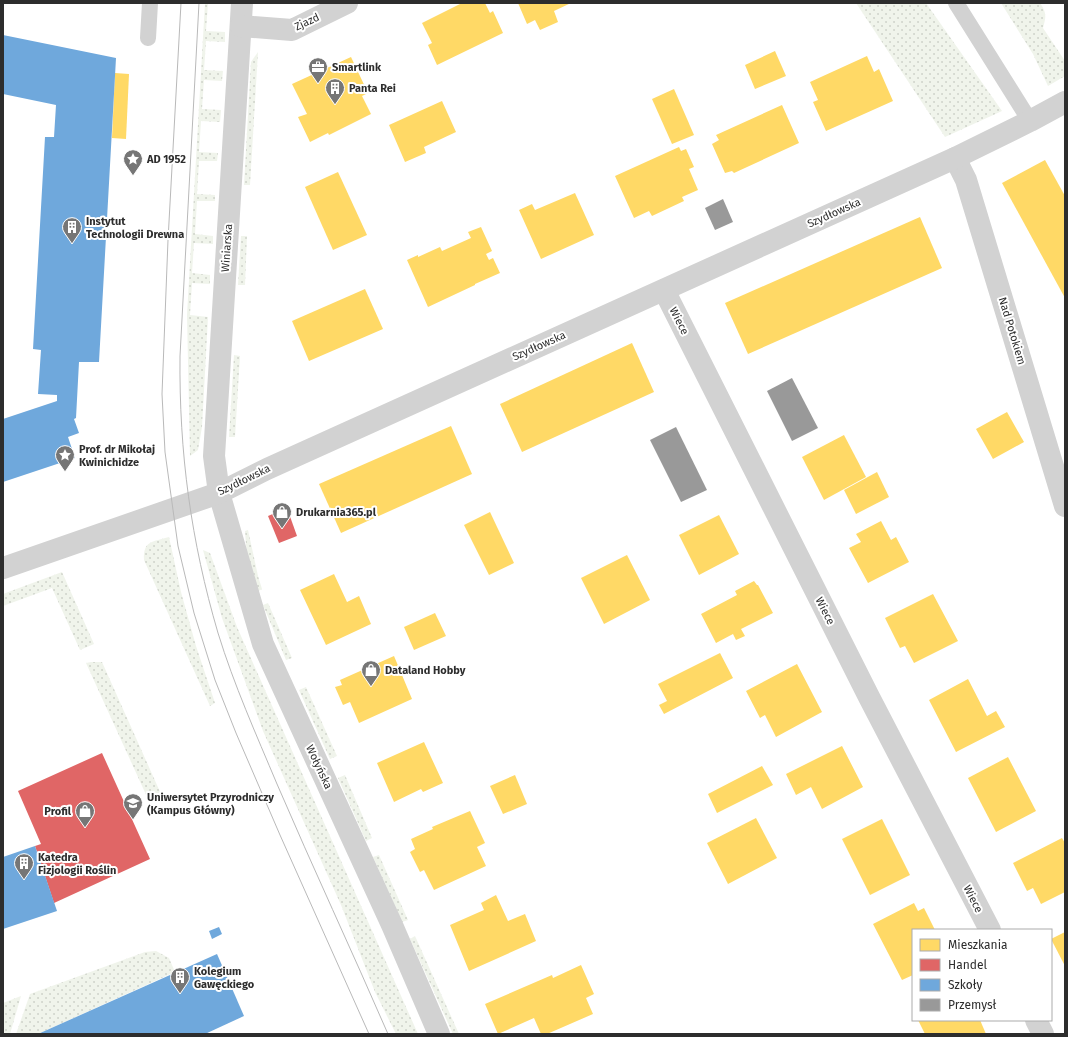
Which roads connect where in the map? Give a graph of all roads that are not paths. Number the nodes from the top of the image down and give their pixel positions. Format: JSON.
{"nodes":[{"id":1,"x":150,"y":3,"type":"edge"},
{"id":2,"x":242,"y":3,"type":"edge"},
{"id":3,"x":347,"y":3,"type":"edge"},
{"id":4,"x":956,"y":3,"type":"edge"},
{"id":5,"x":241,"y":26,"type":"junction"},
{"id":6,"x":148,"y":38,"type":"dead end"},
{"id":7,"x":1065,"y":102,"type":"edge"},
{"id":8,"x":1030,"y":121,"type":"junction"},
{"id":9,"x":955,"y":158,"type":"junction"},
{"id":10,"x":664,"y":290,"type":"junction"},
{"id":11,"x":219,"y":493,"type":"junction"},
{"id":12,"x":1065,"y":506,"type":"edge"},
{"id":13,"x":3,"y":568,"type":"edge"},
{"id":14,"x":989,"y":929,"type":"edge"},
{"id":15,"x":1036,"y":1021,"type":"edge"},
{"id":16,"x":439,"y":1034,"type":"edge"},
{"id":17,"x":1043,"y":1034,"type":"edge"}],
"edges":[{"from":1,"to":6,"type":"lane"},
{"from":2,"to":5,"type":"street","name":"Winiarska"},
{"from":3,"to":5,"type":"street","name":"Zjazd"},
{"from":4,"to":8,"type":"lane"},
{"from":5,"to":11,"type":"street","name":"Winiarska"},
{"from":7,"to":8,"type":"street","name":"Szydłowska"},
{"from":8,"to":9,"type":"street","name":"Szydłowska"},
{"from":9,"to":10,"type":"street","name":"Szydłowska"},
{"from":9,"to":12,"type":"street","name":"Nad Potokiem"},
{"from":10,"to":11,"type":"street","name":"Szydłowska"},
{"from":10,"to":14,"type":"street","name":"Wiece"},
{"from":11,"to":13,"type":"street","name":"Szydłowska"},
{"from":11,"to":16,"type":"street","name":"Wołyńska"},
{"from":15,"to":17,"type":"street"}]}
